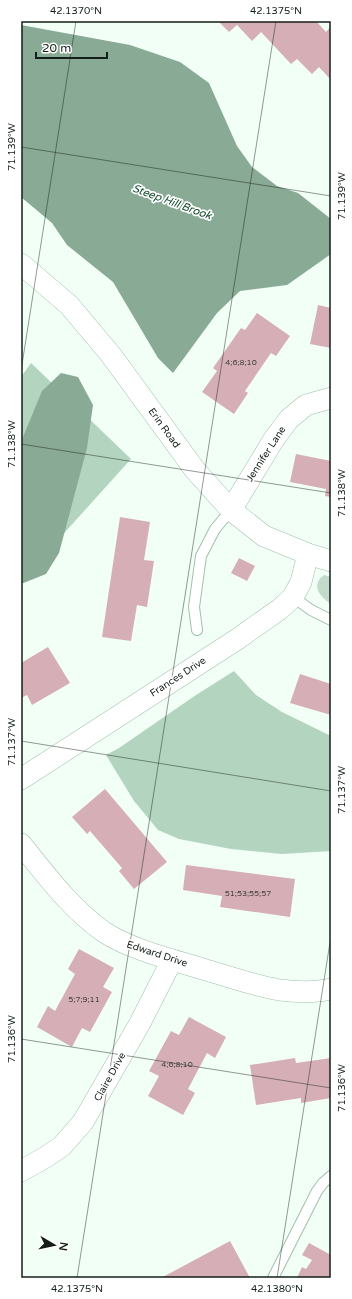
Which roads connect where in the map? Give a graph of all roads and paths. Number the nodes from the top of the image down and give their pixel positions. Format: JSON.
{"nodes":[{"id":1,"x":21,"y":264,"type":"edge"},
{"id":2,"x":331,"y":398,"type":"edge"},
{"id":3,"x":231,"y":510,"type":"junction"},
{"id":4,"x":308,"y":554,"type":"junction"},
{"id":5,"x":331,"y":561,"type":"edge"},
{"id":6,"x":293,"y":597,"type":"junction"},
{"id":7,"x":331,"y":620,"type":"edge"},
{"id":8,"x":197,"y":630,"type":"dead end"},
{"id":9,"x":21,"y":779,"type":"edge"},
{"id":10,"x":21,"y":844,"type":"edge"},
{"id":11,"x":172,"y":960,"type":"junction"},
{"id":12,"x":331,"y":989,"type":"edge"},
{"id":13,"x":21,"y":1171,"type":"edge"},
{"id":14,"x":331,"y":1176,"type":"edge"},
{"id":15,"x":273,"y":1278,"type":"edge"}],
"edges":[{"from":1,"to":3,"type":"street","name":"Erin Road"},
{"from":2,"to":3,"type":"street","name":"Jennifer Lane"},
{"from":3,"to":4,"type":"street","name":"Erin Road"},
{"from":3,"to":8,"type":"lane"},
{"from":4,"to":5,"type":"street","name":"Erin Road"},
{"from":4,"to":6,"type":"street","name":"Frances Drive"},
{"from":6,"to":7,"type":"lane"},
{"from":6,"to":9,"type":"street","name":"Frances Drive"},
{"from":10,"to":11,"type":"street","name":"Edward Drive"},
{"from":11,"to":12,"type":"street","name":"Edward Drive"},
{"from":11,"to":13,"type":"street","name":"Claire Drive"},
{"from":14,"to":15,"type":"lane"}]}
